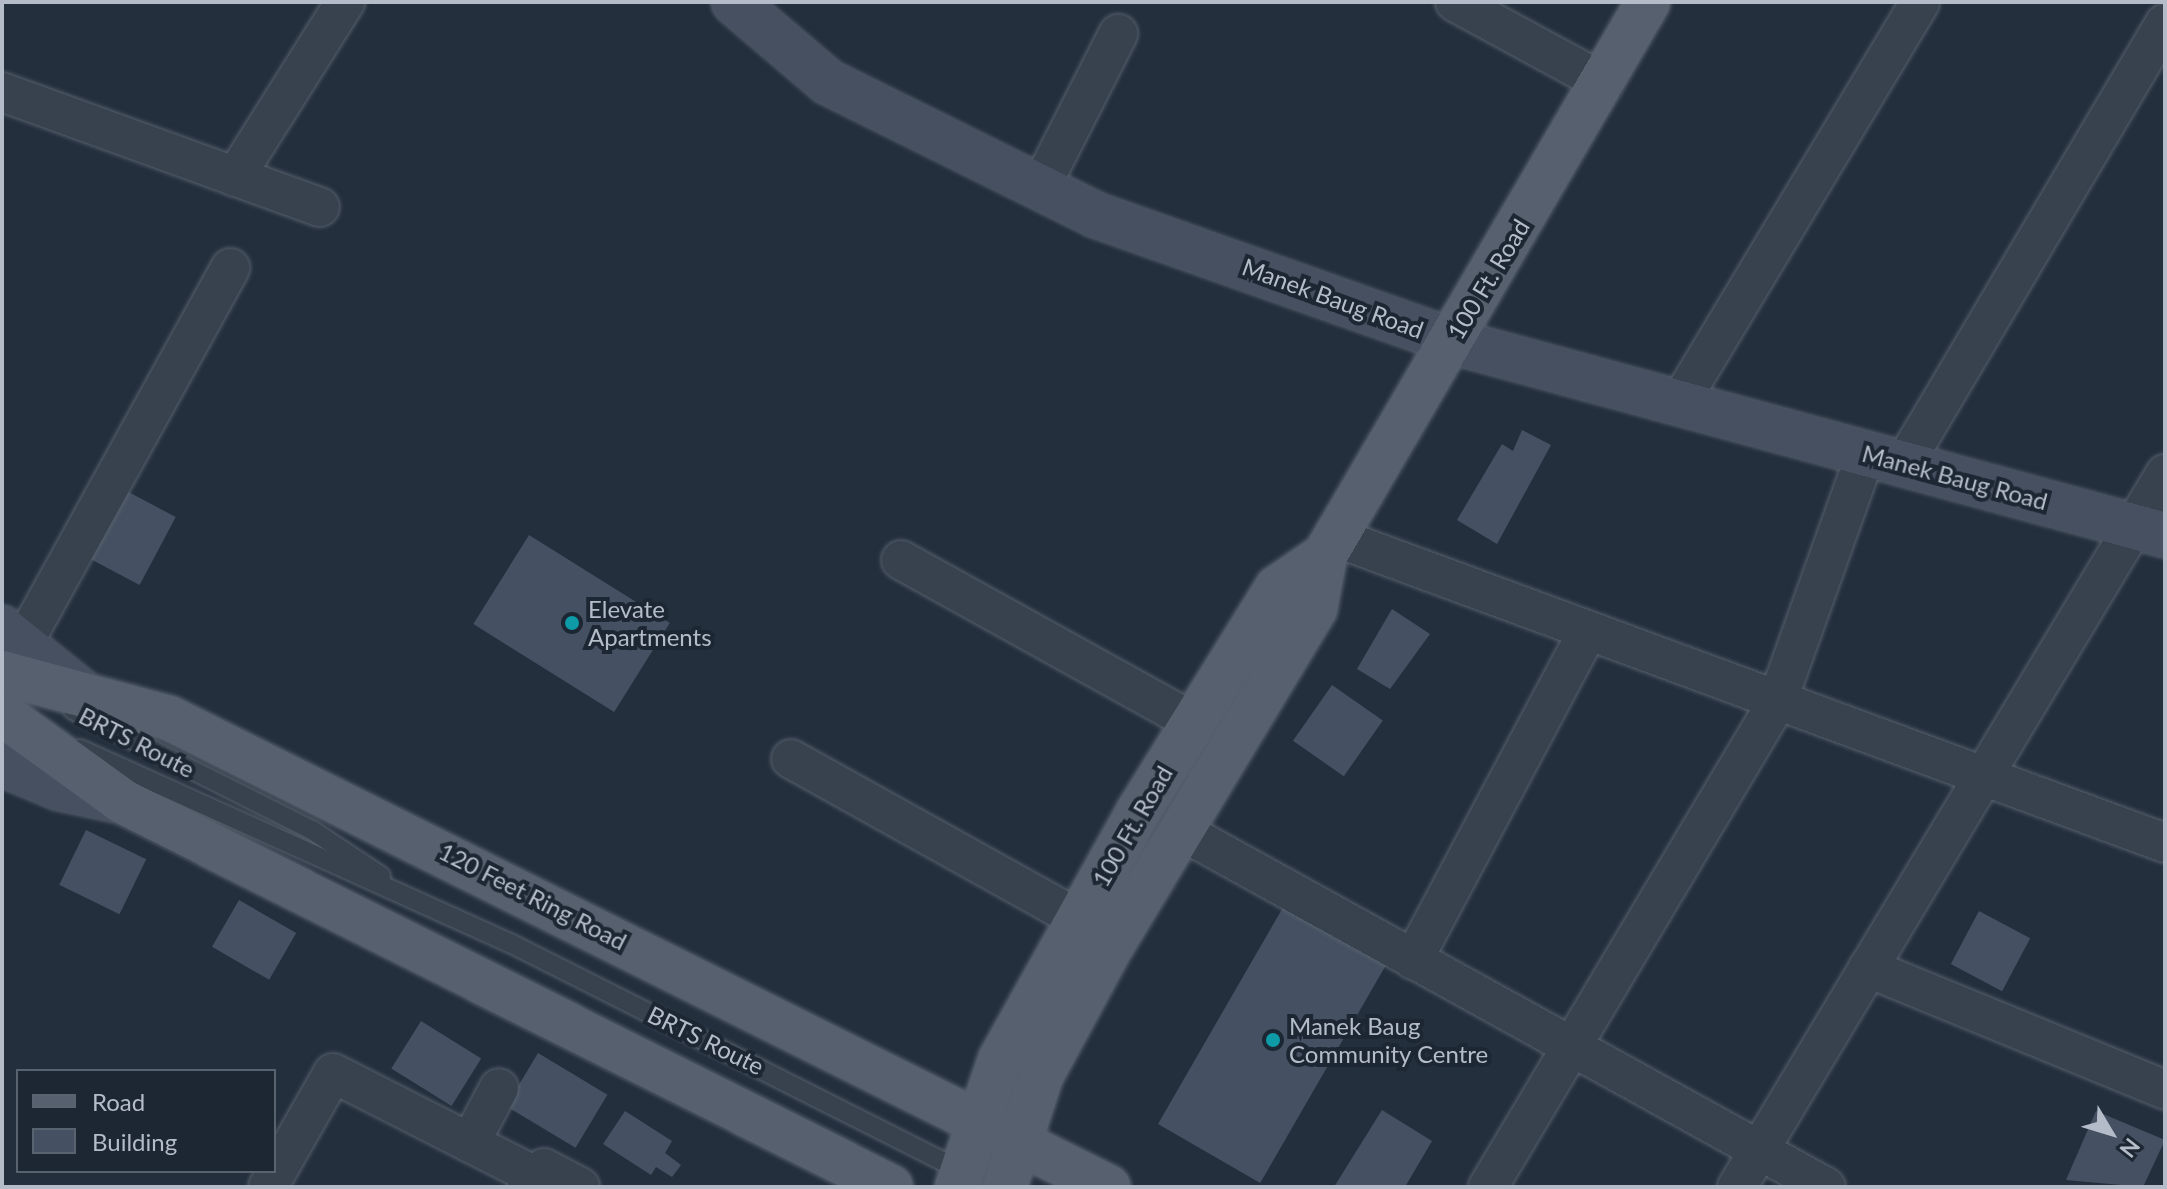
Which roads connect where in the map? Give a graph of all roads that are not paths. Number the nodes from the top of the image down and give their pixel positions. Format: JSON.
{"nodes":[{"id":1,"x":345,"y":2,"type":"edge"},
{"id":2,"x":734,"y":2,"type":"edge"},
{"id":3,"x":1455,"y":2,"type":"edge"},
{"id":4,"x":1648,"y":2,"type":"edge"},
{"id":5,"x":1920,"y":2,"type":"edge"},
{"id":6,"x":2165,"y":23,"type":"edge"},
{"id":7,"x":1118,"y":34,"type":"dead end"},
{"id":8,"x":1604,"y":83,"type":"junction"},
{"id":9,"x":2,"y":92,"type":"edge"},
{"id":10,"x":235,"y":177,"type":"junction"},
{"id":11,"x":1040,"y":188,"type":"junction"},
{"id":12,"x":320,"y":207,"type":"dead end"},
{"id":13,"x":230,"y":268,"type":"dead end"},
{"id":14,"x":1451,"y":341,"type":"junction"},
{"id":15,"x":1680,"y":402,"type":"junction"},
{"id":16,"x":1885,"y":458,"type":"junction"},
{"id":17,"x":2165,"y":474,"type":"edge"},
{"id":18,"x":2149,"y":531,"type":"edge"},
{"id":19,"x":1330,"y":546,"type":"junction"},
{"id":20,"x":901,"y":560,"type":"dead end"},
{"id":21,"x":1588,"y":631,"type":"junction"},
{"id":22,"x":12,"y":676,"type":"edge"},
{"id":23,"x":1777,"y":702,"type":"junction"},
{"id":24,"x":1193,"y":722,"type":"junction"},
{"id":25,"x":791,"y":759,"type":"dead end"},
{"id":26,"x":2,"y":764,"type":"edge"},
{"id":27,"x":1982,"y":778,"type":"junction"},
{"id":28,"x":122,"y":801,"type":"junction"},
{"id":29,"x":1180,"y":830,"type":"junction"},
{"id":30,"x":2165,"y":843,"type":"edge"},
{"id":31,"x":413,"y":897,"type":"junction"},
{"id":32,"x":1078,"y":919,"type":"junction"},
{"id":33,"x":1413,"y":960,"type":"junction"},
{"id":34,"x":1868,"y":968,"type":"junction"},
{"id":35,"x":1570,"y":1048,"type":"junction"},
{"id":36,"x":499,"y":1088,"type":"dead end"},
{"id":37,"x":2165,"y":1090,"type":"edge"},
{"id":38,"x":976,"y":1124,"type":"junction"},
{"id":39,"x":470,"y":1143,"type":"junction"},
{"id":40,"x":1018,"y":1143,"type":"junction"},
{"id":41,"x":1757,"y":1152,"type":"junction"},
{"id":42,"x":276,"y":1173,"type":"edge"},
{"id":43,"x":530,"y":1181,"type":"edge"},
{"id":44,"x":972,"y":1182,"type":"edge"},
{"id":45,"x":580,"y":1187,"type":"edge"},
{"id":46,"x":891,"y":1187,"type":"edge"},
{"id":47,"x":1005,"y":1187,"type":"edge"},
{"id":48,"x":1108,"y":1187,"type":"edge"},
{"id":49,"x":1488,"y":1187,"type":"edge"},
{"id":50,"x":1737,"y":1187,"type":"edge"},
{"id":51,"x":1826,"y":1187,"type":"edge"}],
"edges":[{"from":1,"to":10,"type":"street"},
{"from":2,"to":11,"type":"street","name":"Manek Baug Road"},
{"from":3,"to":8,"type":"street"},
{"from":4,"to":8,"type":"main road","name":"100 Ft. Road"},
{"from":5,"to":15,"type":"street"},
{"from":6,"to":16,"type":"street"},
{"from":7,"to":11,"type":"street"},
{"from":8,"to":14,"type":"main road","name":"100 Ft. Road"},
{"from":9,"to":10,"type":"street"},
{"from":10,"to":12,"type":"street"},
{"from":11,"to":14,"type":"street","name":"Manek Baug Road"},
{"from":13,"to":22,"type":"street"},
{"from":14,"to":15,"type":"street","name":"Manek Baug Road"},
{"from":14,"to":19,"type":"main road","name":"100 Ft. Road"},
{"from":15,"to":16,"type":"street","name":"Manek Baug Road"},
{"from":16,"to":18,"type":"street","name":"Manek Baug Road"},
{"from":16,"to":23,"type":"street"},
{"from":17,"to":18,"type":"street"},
{"from":18,"to":27,"type":"street"},
{"from":19,"to":21,"type":"street"},
{"from":19,"to":24,"type":"main road","name":"100 Ft. Road"},
{"from":19,"to":29,"type":"main road","name":"100 Ft. Road"},
{"from":20,"to":24,"type":"street"},
{"from":21,"to":23,"type":"street"},
{"from":21,"to":33,"type":"street"},
{"from":22,"to":28,"type":"main road"},
{"from":22,"to":31,"type":"lane","name":"BRTS Route"},
{"from":22,"to":31,"type":"lane","name":"BRTS Route"},
{"from":22,"to":38,"type":"main road","name":"120 Feet Ring Road"},
{"from":23,"to":27,"type":"street"},
{"from":23,"to":35,"type":"street"},
{"from":24,"to":32,"type":"main road","name":"100 Ft. Road"},
{"from":25,"to":32,"type":"street"},
{"from":26,"to":28,"type":"street"},
{"from":27,"to":30,"type":"street"},
{"from":27,"to":34,"type":"street"},
{"from":28,"to":46,"type":"main road"},
{"from":29,"to":33,"type":"street"},
{"from":29,"to":40,"type":"main road","name":"100 Ft. Road"},
{"from":31,"to":44,"type":"lane","name":"BRTS Route"},
{"from":32,"to":38,"type":"main road","name":"100 Ft. Road"},
{"from":33,"to":35,"type":"street"},
{"from":34,"to":37,"type":"street"},
{"from":34,"to":41,"type":"street"},
{"from":35,"to":41,"type":"street"},
{"from":35,"to":49,"type":"street"},
{"from":36,"to":39,"type":"street"},
{"from":38,"to":40,"type":"main road","name":"120 Feet Ring Road"},
{"from":38,"to":44,"type":"main road","name":"100 Ft. Road"},
{"from":39,"to":42,"type":"street"},
{"from":39,"to":43,"type":"street"},
{"from":40,"to":47,"type":"main road","name":"100 Ft. Road"},
{"from":40,"to":48,"type":"main road"},
{"from":41,"to":50,"type":"street"},
{"from":41,"to":51,"type":"street"},
{"from":43,"to":45,"type":"street"}]}
